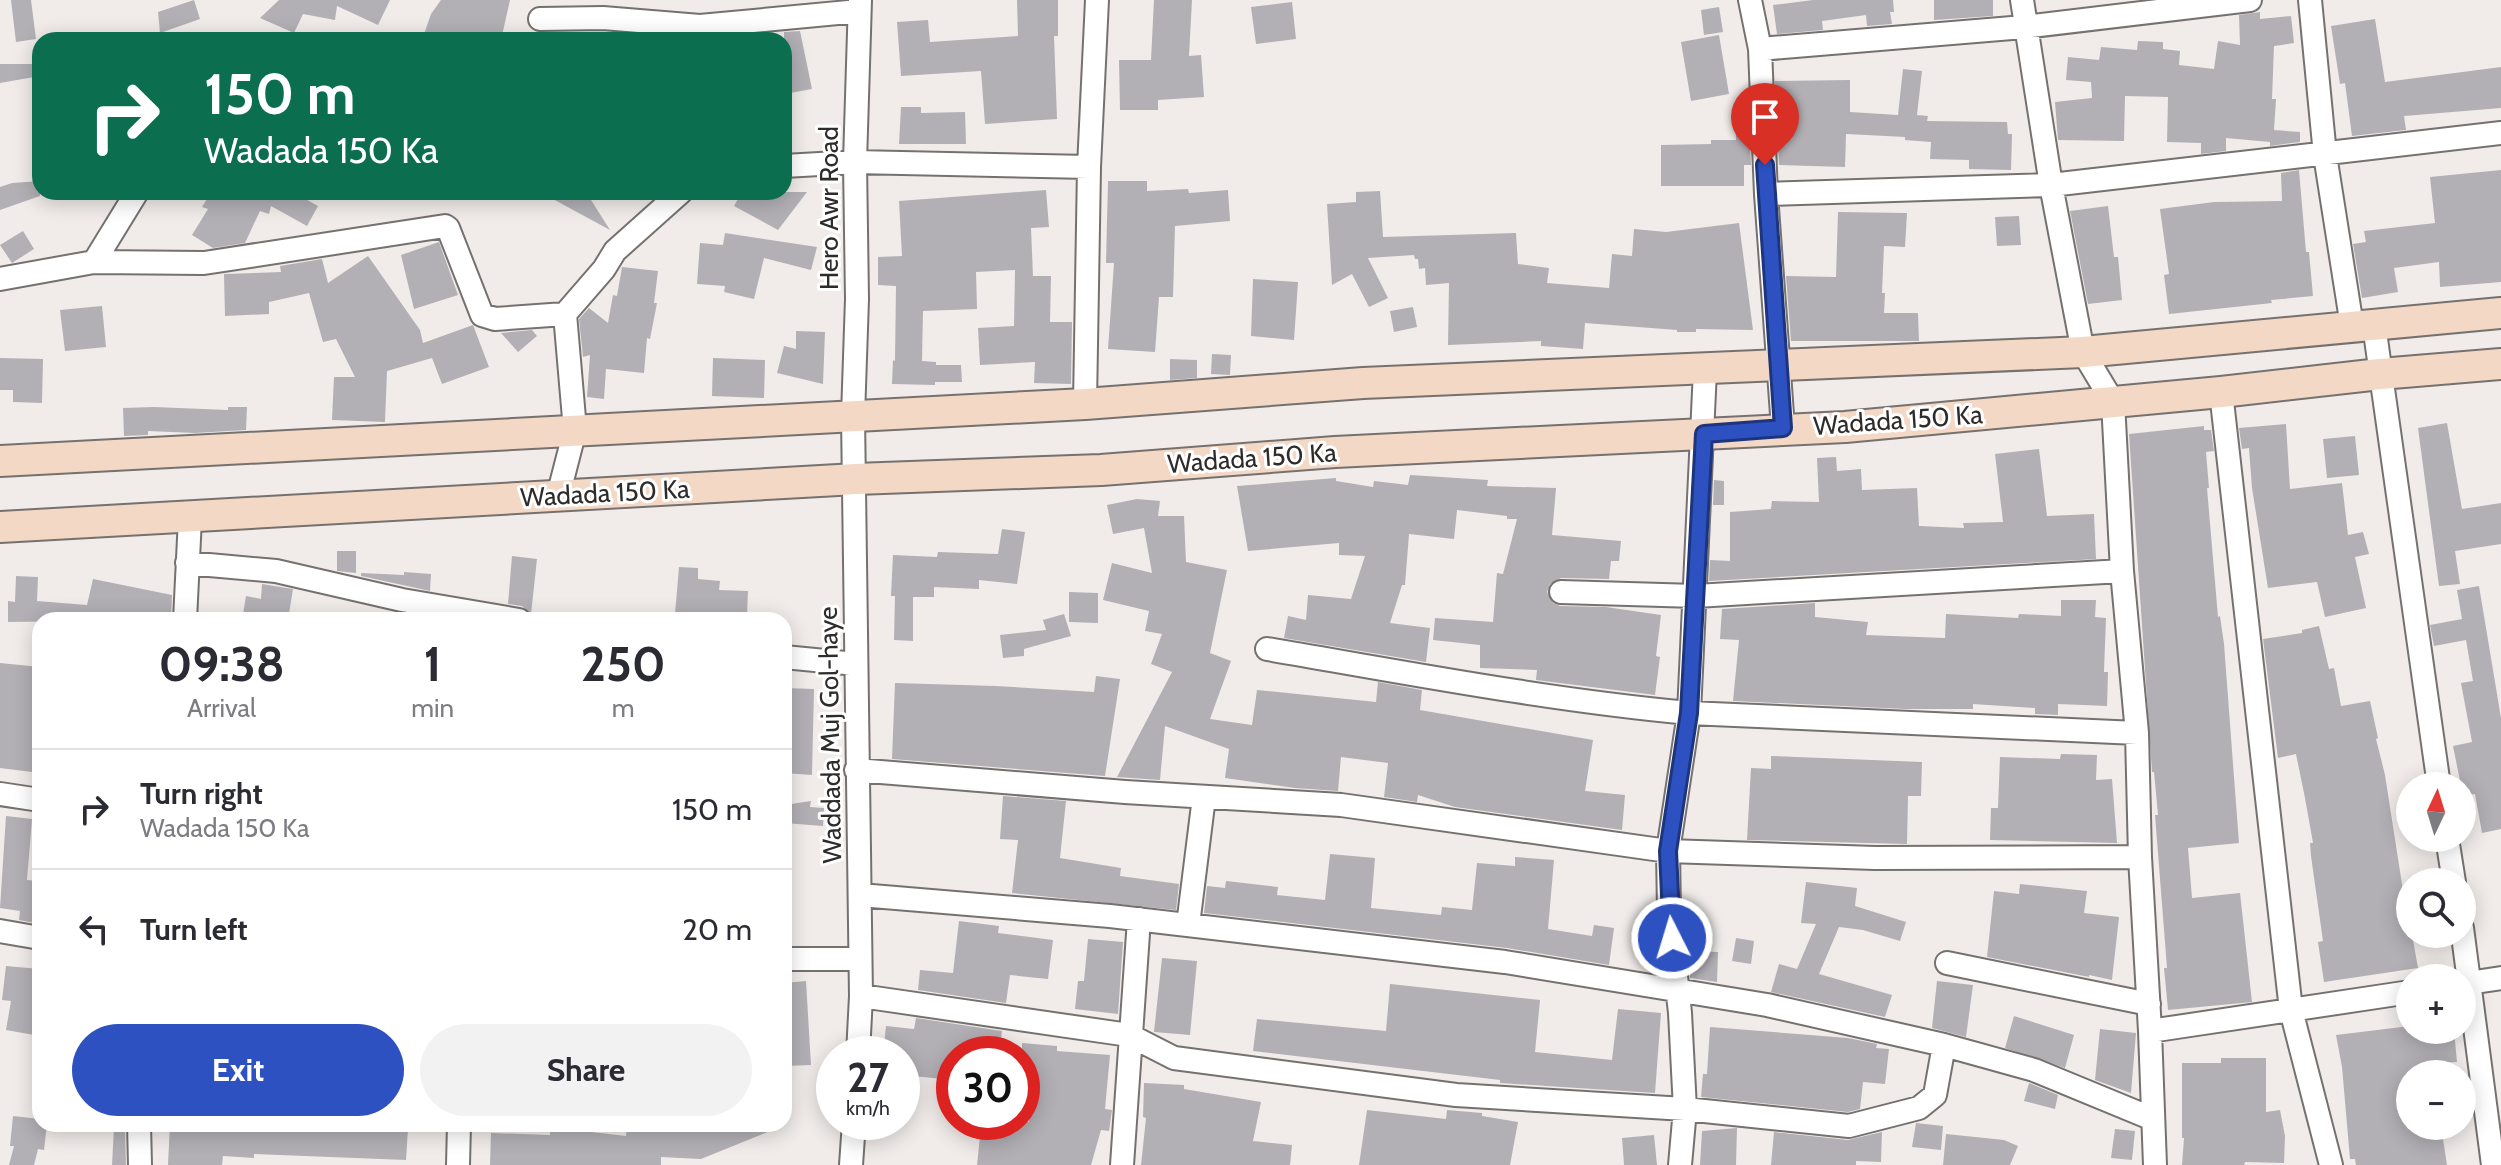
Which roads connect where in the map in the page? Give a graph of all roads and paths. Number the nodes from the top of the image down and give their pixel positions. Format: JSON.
{"nodes":[{"id":1,"x":1097,"y":0,"type":"edge"},
{"id":2,"x":1750,"y":0,"type":"edge"},
{"id":3,"x":2022,"y":0,"type":"edge"},
{"id":4,"x":2250,"y":0,"type":"edge"},
{"id":5,"x":2310,"y":0,"type":"edge"},
{"id":6,"x":860,"y":5,"type":"edge"},
{"id":7,"x":540,"y":19,"type":"dead end"},
{"id":8,"x":2024,"y":27,"type":"junction"},
{"id":9,"x":1760,"y":49,"type":"junction"},
{"id":10,"x":2501,"y":133,"type":"edge"},
{"id":11,"x":2325,"y":155,"type":"junction"},
{"id":12,"x":855,"y":162,"type":"junction"},
{"id":13,"x":792,"y":166,"type":"edge"},
{"id":14,"x":1089,"y":167,"type":"junction"},
{"id":15,"x":2051,"y":185,"type":"junction"},
{"id":16,"x":1766,"y":194,"type":"junction"},
{"id":17,"x":132,"y":200,"type":"edge"},
{"id":18,"x":672,"y":200,"type":"edge"},
{"id":19,"x":94,"y":262,"type":"junction"},
{"id":20,"x":0,"y":279,"type":"edge"},
{"id":21,"x":2501,"y":313,"type":"edge"},
{"id":22,"x":565,"y":314,"type":"junction"},
{"id":23,"x":2363,"y":326,"type":"junction"},
{"id":24,"x":2083,"y":352,"type":"junction"},
{"id":25,"x":2501,"y":364,"type":"edge"},
{"id":26,"x":1781,"y":367,"type":"junction"},
{"id":27,"x":1705,"y":370,"type":"junction"},
{"id":28,"x":2380,"y":374,"type":"junction"},
{"id":29,"x":2221,"y":392,"type":"junction"},
{"id":30,"x":2113,"y":402,"type":"junction"},
{"id":31,"x":1085,"y":404,"type":"junction"},
{"id":32,"x":853,"y":416,"type":"junction"},
{"id":33,"x":1783,"y":428,"type":"junction"},
{"id":34,"x":575,"y":430,"type":"junction"},
{"id":35,"x":1704,"y":434,"type":"junction"},
{"id":36,"x":0,"y":461,"type":"edge"},
{"id":37,"x":856,"y":479,"type":"junction"},
{"id":38,"x":558,"y":496,"type":"junction"},
{"id":39,"x":190,"y":518,"type":"junction"},
{"id":40,"x":0,"y":527,"type":"edge"},
{"id":41,"x":187,"y":563,"type":"junction"},
{"id":42,"x":2122,"y":571,"type":"junction"},
{"id":43,"x":1561,"y":592,"type":"dead end"},
{"id":44,"x":1696,"y":596,"type":"junction"},
{"id":45,"x":185,"y":612,"type":"edge"},
{"id":46,"x":472,"y":612,"type":"edge"},
{"id":47,"x":1267,"y":649,"type":"dead end"},
{"id":48,"x":792,"y":658,"type":"edge"},
{"id":49,"x":856,"y":664,"type":"junction"},
{"id":50,"x":1689,"y":713,"type":"junction"},
{"id":51,"x":2137,"y":733,"type":"junction"},
{"id":52,"x":856,"y":770,"type":"junction"},
{"id":53,"x":2437,"y":772,"type":"edge"},
{"id":54,"x":0,"y":794,"type":"edge"},
{"id":55,"x":1204,"y":797,"type":"junction"},
{"id":56,"x":32,"y":799,"type":"edge"},
{"id":57,"x":1668,"y":851,"type":"junction"},
{"id":58,"x":2140,"y":857,"type":"junction"},
{"id":59,"x":860,"y":895,"type":"junction"},
{"id":60,"x":1139,"y":919,"type":"junction"},
{"id":61,"x":1188,"y":925,"type":"junction"},
{"id":62,"x":0,"y":931,"type":"edge"},
{"id":63,"x":32,"y":937,"type":"edge"},
{"id":64,"x":792,"y":959,"type":"edge"},
{"id":65,"x":860,"y":959,"type":"junction"},
{"id":66,"x":1947,"y":963,"type":"dead end"},
{"id":67,"x":2501,"y":978,"type":"edge"},
{"id":68,"x":2476,"y":982,"type":"edge"},
{"id":69,"x":1679,"y":991,"type":"junction"},
{"id":70,"x":2396,"y":994,"type":"edge"},
{"id":71,"x":861,"y":996,"type":"junction"},
{"id":72,"x":2149,"y":1004,"type":"junction"},
{"id":73,"x":2291,"y":1010,"type":"junction"},
{"id":74,"x":2150,"y":1031,"type":"junction"},
{"id":75,"x":1129,"y":1035,"type":"junction"},
{"id":76,"x":859,"y":1036,"type":"edge"},
{"id":77,"x":2474,"y":1044,"type":"edge"},
{"id":78,"x":1944,"y":1045,"type":"junction"},
{"id":79,"x":1685,"y":1109,"type":"junction"},
{"id":80,"x":2153,"y":1119,"type":"junction"},
{"id":81,"x":139,"y":1132,"type":"edge"},
{"id":82,"x":459,"y":1132,"type":"edge"},
{"id":83,"x":2324,"y":1139,"type":"junction"},
{"id":84,"x":853,"y":1140,"type":"edge"},
{"id":85,"x":140,"y":1165,"type":"edge"},
{"id":86,"x":458,"y":1165,"type":"edge"},
{"id":87,"x":851,"y":1165,"type":"edge"},
{"id":88,"x":1122,"y":1165,"type":"edge"},
{"id":89,"x":1680,"y":1165,"type":"edge"},
{"id":90,"x":2155,"y":1165,"type":"edge"},
{"id":91,"x":2320,"y":1165,"type":"edge"},
{"id":92,"x":2331,"y":1165,"type":"edge"},
{"id":93,"x":2493,"y":1165,"type":"edge"}],
"edges":[{"from":1,"to":14,"type":"street"},
{"from":2,"to":9,"type":"street"},
{"from":3,"to":8,"type":"street"},
{"from":4,"to":8,"type":"street"},
{"from":5,"to":11,"type":"street"},
{"from":6,"to":7,"type":"street"},
{"from":6,"to":12,"type":"street","name":"Hero Awr Road"},
{"from":8,"to":9,"type":"street"},
{"from":8,"to":15,"type":"street"},
{"from":9,"to":16,"type":"street"},
{"from":10,"to":11,"type":"street"},
{"from":11,"to":15,"type":"street"},
{"from":11,"to":23,"type":"street"},
{"from":12,"to":13,"type":"street"},
{"from":12,"to":14,"type":"street"},
{"from":12,"to":32,"type":"street","name":"Hero Awr Road"},
{"from":14,"to":31,"type":"street"},
{"from":15,"to":16,"type":"street"},
{"from":15,"to":24,"type":"street"},
{"from":16,"to":26,"type":"street"},
{"from":17,"to":19,"type":"street"},
{"from":18,"to":22,"type":"street"},
{"from":19,"to":20,"type":"street"},
{"from":19,"to":22,"type":"street"},
{"from":21,"to":23,"type":"street"},
{"from":22,"to":34,"type":"street"},
{"from":23,"to":24,"type":"street"},
{"from":23,"to":28,"type":"street"},
{"from":24,"to":26,"type":"street"},
{"from":24,"to":30,"type":"street"},
{"from":25,"to":28,"type":"street","name":"Wadada 150 Ka"},
{"from":26,"to":27,"type":"street"},
{"from":26,"to":33,"type":"street"},
{"from":27,"to":31,"type":"street"},
{"from":27,"to":35,"type":"street"},
{"from":28,"to":29,"type":"street","name":"Wadada 150 Ka"},
{"from":28,"to":53,"type":"street"},
{"from":29,"to":30,"type":"street","name":"Wadada 150 Ka"},
{"from":29,"to":73,"type":"street"},
{"from":30,"to":33,"type":"street","name":"Wadada 150 Ka"},
{"from":30,"to":42,"type":"street"},
{"from":31,"to":32,"type":"street"},
{"from":32,"to":34,"type":"street"},
{"from":32,"to":37,"type":"street","name":"Waddada Muj Gol-haye"},
{"from":33,"to":35,"type":"street","name":"Wadada 150 Ka"},
{"from":34,"to":36,"type":"street"},
{"from":34,"to":38,"type":"street"},
{"from":35,"to":37,"type":"street","name":"Wadada 150 Ka"},
{"from":35,"to":44,"type":"street"},
{"from":37,"to":38,"type":"street","name":"Wadada 150 Ka"},
{"from":37,"to":49,"type":"street","name":"Waddada Muj Gol-haye"},
{"from":38,"to":39,"type":"street","name":"Wadada 150 Ka"},
{"from":39,"to":40,"type":"street","name":"Wadada 150 Ka"},
{"from":39,"to":41,"type":"street"},
{"from":41,"to":45,"type":"street"},
{"from":41,"to":46,"type":"street"},
{"from":42,"to":44,"type":"street"},
{"from":42,"to":51,"type":"street"},
{"from":43,"to":44,"type":"street"},
{"from":44,"to":50,"type":"street"},
{"from":47,"to":50,"type":"street"},
{"from":48,"to":49,"type":"street"},
{"from":49,"to":52,"type":"street","name":"Waddada Muj Gol-haye"},
{"from":50,"to":51,"type":"street"},
{"from":50,"to":57,"type":"street"},
{"from":51,"to":58,"type":"street"},
{"from":52,"to":55,"type":"street"},
{"from":52,"to":59,"type":"street","name":"Waddada Muj Gol-haye"},
{"from":54,"to":56,"type":"street"},
{"from":55,"to":57,"type":"street"},
{"from":55,"to":61,"type":"street"},
{"from":57,"to":58,"type":"street"},
{"from":57,"to":69,"type":"street"},
{"from":58,"to":72,"type":"street"},
{"from":59,"to":60,"type":"street"},
{"from":59,"to":65,"type":"street","name":"Waddada Muj Gol-haye"},
{"from":60,"to":61,"type":"street"},
{"from":60,"to":75,"type":"street"},
{"from":61,"to":69,"type":"street"},
{"from":62,"to":63,"type":"street"},
{"from":64,"to":65,"type":"street"},
{"from":65,"to":71,"type":"street","name":"Waddada Muj Gol-haye"},
{"from":66,"to":72,"type":"street"},
{"from":67,"to":68,"type":"street"},
{"from":69,"to":78,"type":"street"},
{"from":69,"to":79,"type":"street"},
{"from":70,"to":73,"type":"street"},
{"from":71,"to":75,"type":"street"},
{"from":71,"to":76,"type":"street","name":"Waddada Muj Gol-haye"},
{"from":72,"to":74,"type":"street"},
{"from":73,"to":74,"type":"street"},
{"from":73,"to":83,"type":"street"},
{"from":74,"to":80,"type":"street"},
{"from":75,"to":79,"type":"street"},
{"from":75,"to":88,"type":"street"},
{"from":77,"to":93,"type":"street"},
{"from":78,"to":79,"type":"street"},
{"from":78,"to":80,"type":"street"},
{"from":79,"to":89,"type":"street"},
{"from":80,"to":90,"type":"street"},
{"from":81,"to":85,"type":"street"},
{"from":82,"to":86,"type":"street"},
{"from":83,"to":91,"type":"street"},
{"from":83,"to":92,"type":"street"},
{"from":84,"to":87,"type":"street"}]}
